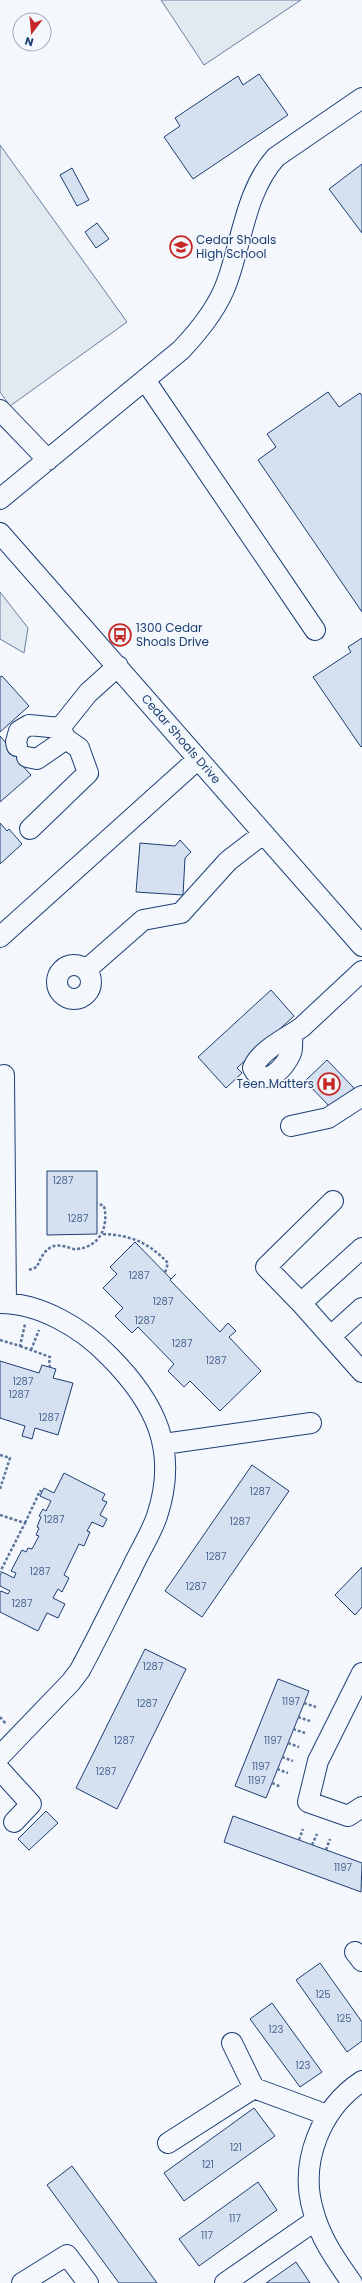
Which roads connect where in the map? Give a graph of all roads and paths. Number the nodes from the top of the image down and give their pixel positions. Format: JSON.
{"nodes":[{"id":1,"x":362,"y":98,"type":"edge"},
{"id":2,"x":144,"y":380,"type":"junction"},
{"id":3,"x":0,"y":410,"type":"edge"},
{"id":4,"x":48,"y":460,"type":"junction"},
{"id":5,"x":0,"y":499,"type":"edge"},
{"id":6,"x":0,"y":533,"type":"edge"},
{"id":7,"x":0,"y":556,"type":"edge"},
{"id":8,"x":23,"y":559,"type":"junction"},
{"id":9,"x":315,"y":630,"type":"dead end"},
{"id":10,"x":118,"y":666,"type":"junction"},
{"id":11,"x":63,"y":734,"type":"junction"},
{"id":12,"x":198,"y":759,"type":"junction"},
{"id":13,"x":30,"y":829,"type":"dead end"},
{"id":14,"x":263,"y":834,"type":"junction"},
{"id":15,"x":0,"y":936,"type":"edge"},
{"id":16,"x":362,"y":946,"type":"edge"},
{"id":17,"x":86,"y":970,"type":"dead end"},
{"id":18,"x":362,"y":971,"type":"edge"},
{"id":19,"x":292,"y":1035,"type":"dead end"},
{"id":20,"x":4,"y":1075,"type":"dead end"},
{"id":21,"x":362,"y":1096,"type":"edge"},
{"id":22,"x":291,"y":1126,"type":"dead end"},
{"id":23,"x":333,"y":1201,"type":"dead end"},
{"id":24,"x":97,"y":1203,"type":"dead end"},
{"id":25,"x":103,"y":1234,"type":"junction"},
{"id":26,"x":362,"y":1248,"type":"edge"},
{"id":27,"x":29,"y":1270,"type":"dead end"},
{"id":28,"x":166,"y":1274,"type":"dead end"},
{"id":29,"x":3,"y":1303,"type":"edge"},
{"id":30,"x":301,"y":1303,"type":"junction"},
{"id":31,"x":362,"y":1308,"type":"edge"},
{"id":32,"x":24,"y":1331,"type":"dead end"},
{"id":33,"x":331,"y":1336,"type":"junction"},
{"id":34,"x":0,"y":1340,"type":"edge"},
{"id":35,"x":20,"y":1346,"type":"junction"},
{"id":36,"x":50,"y":1367,"type":"dead end"},
{"id":37,"x":362,"y":1372,"type":"edge"},
{"id":38,"x":311,"y":1423,"type":"dead end"},
{"id":39,"x":164,"y":1444,"type":"junction"},
{"id":40,"x":0,"y":1455,"type":"edge"},
{"id":41,"x":0,"y":1489,"type":"edge"},
{"id":42,"x":42,"y":1492,"type":"dead end"},
{"id":43,"x":0,"y":1515,"type":"edge"},
{"id":44,"x":25,"y":1523,"type":"junction"},
{"id":45,"x":0,"y":1572,"type":"edge"},
{"id":46,"x":362,"y":1673,"type":"edge"},
{"id":47,"x":304,"y":1703,"type":"dead end"},
{"id":48,"x":316,"y":1707,"type":"dead end"},
{"id":49,"x":298,"y":1717,"type":"dead end"},
{"id":50,"x":310,"y":1721,"type":"dead end"},
{"id":51,"x":293,"y":1729,"type":"dead end"},
{"id":52,"x":305,"y":1733,"type":"dead end"},
{"id":53,"x":288,"y":1743,"type":"dead end"},
{"id":54,"x":299,"y":1747,"type":"dead end"},
{"id":55,"x":0,"y":1756,"type":"edge"},
{"id":56,"x":282,"y":1757,"type":"dead end"},
{"id":57,"x":293,"y":1761,"type":"dead end"},
{"id":58,"x":277,"y":1769,"type":"dead end"},
{"id":59,"x":0,"y":1770,"type":"edge"},
{"id":60,"x":288,"y":1773,"type":"dead end"},
{"id":61,"x":272,"y":1783,"type":"dead end"},
{"id":62,"x":282,"y":1787,"type":"dead end"},
{"id":63,"x":362,"y":1807,"type":"edge"},
{"id":64,"x":14,"y":1822,"type":"dead end"},
{"id":65,"x":303,"y":1829,"type":"dead end"},
{"id":66,"x":317,"y":1834,"type":"dead end"},
{"id":67,"x":330,"y":1839,"type":"dead end"},
{"id":68,"x":299,"y":1840,"type":"dead end"},
{"id":69,"x":312,"y":1845,"type":"dead end"},
{"id":70,"x":326,"y":1850,"type":"dead end"},
{"id":71,"x":232,"y":2043,"type":"dead end"},
{"id":72,"x":362,"y":2081,"type":"edge"},
{"id":73,"x":254,"y":2088,"type":"junction"},
{"id":74,"x":327,"y":2115,"type":"junction"},
{"id":75,"x":168,"y":2143,"type":"dead end"},
{"id":76,"x":316,"y":2220,"type":"junction"},
{"id":77,"x":22,"y":2283,"type":"edge"},
{"id":78,"x":88,"y":2283,"type":"edge"},
{"id":79,"x":225,"y":2283,"type":"edge"},
{"id":80,"x":352,"y":2283,"type":"edge"}],
"edges":[{"from":1,"to":2,"type":"street"},
{"from":2,"to":4,"type":"street"},
{"from":2,"to":9,"type":"street"},
{"from":3,"to":4,"type":"street"},
{"from":4,"to":5,"type":"street"},
{"from":6,"to":8,"type":"street","name":"Cedar Shoals Drive"},
{"from":7,"to":8,"type":"street"},
{"from":8,"to":10,"type":"street","name":"Cedar Shoals Drive"},
{"from":10,"to":11,"type":"street"},
{"from":10,"to":12,"type":"street","name":"Cedar Shoals Drive"},
{"from":11,"to":11,"type":"street"},
{"from":11,"to":13,"type":"street"},
{"from":12,"to":14,"type":"street","name":"Cedar Shoals Drive"},
{"from":12,"to":15,"type":"street"},
{"from":14,"to":16,"type":"street","name":"Cedar Shoals Drive"},
{"from":14,"to":17,"type":"street"},
{"from":18,"to":19,"type":"street"},
{"from":20,"to":29,"type":"street"},
{"from":21,"to":22,"type":"street"},
{"from":23,"to":30,"type":"street"},
{"from":24,"to":25,"type":"path"},
{"from":25,"to":27,"type":"path"},
{"from":25,"to":28,"type":"path"},
{"from":26,"to":30,"type":"street"},
{"from":29,"to":39,"type":"street"},
{"from":30,"to":33,"type":"street"},
{"from":31,"to":33,"type":"street"},
{"from":32,"to":35,"type":"path"},
{"from":33,"to":37,"type":"street"},
{"from":34,"to":35,"type":"path"},
{"from":35,"to":36,"type":"path"},
{"from":38,"to":39,"type":"street"},
{"from":39,"to":55,"type":"street"},
{"from":40,"to":41,"type":"path"},
{"from":42,"to":44,"type":"path"},
{"from":43,"to":44,"type":"path"},
{"from":44,"to":45,"type":"path"},
{"from":46,"to":63,"type":"street"},
{"from":47,"to":48,"type":"path"},
{"from":49,"to":50,"type":"path"},
{"from":51,"to":52,"type":"path"},
{"from":53,"to":54,"type":"path"},
{"from":56,"to":57,"type":"path"},
{"from":58,"to":60,"type":"path"},
{"from":59,"to":64,"type":"street"},
{"from":61,"to":62,"type":"path"},
{"from":65,"to":68,"type":"path"},
{"from":66,"to":69,"type":"path"},
{"from":67,"to":70,"type":"path"},
{"from":71,"to":73,"type":"street"},
{"from":72,"to":74,"type":"street"},
{"from":73,"to":74,"type":"street"},
{"from":73,"to":75,"type":"street"},
{"from":74,"to":76,"type":"street"},
{"from":76,"to":79,"type":"street"},
{"from":76,"to":80,"type":"street"},
{"from":77,"to":78,"type":"street"}]}
